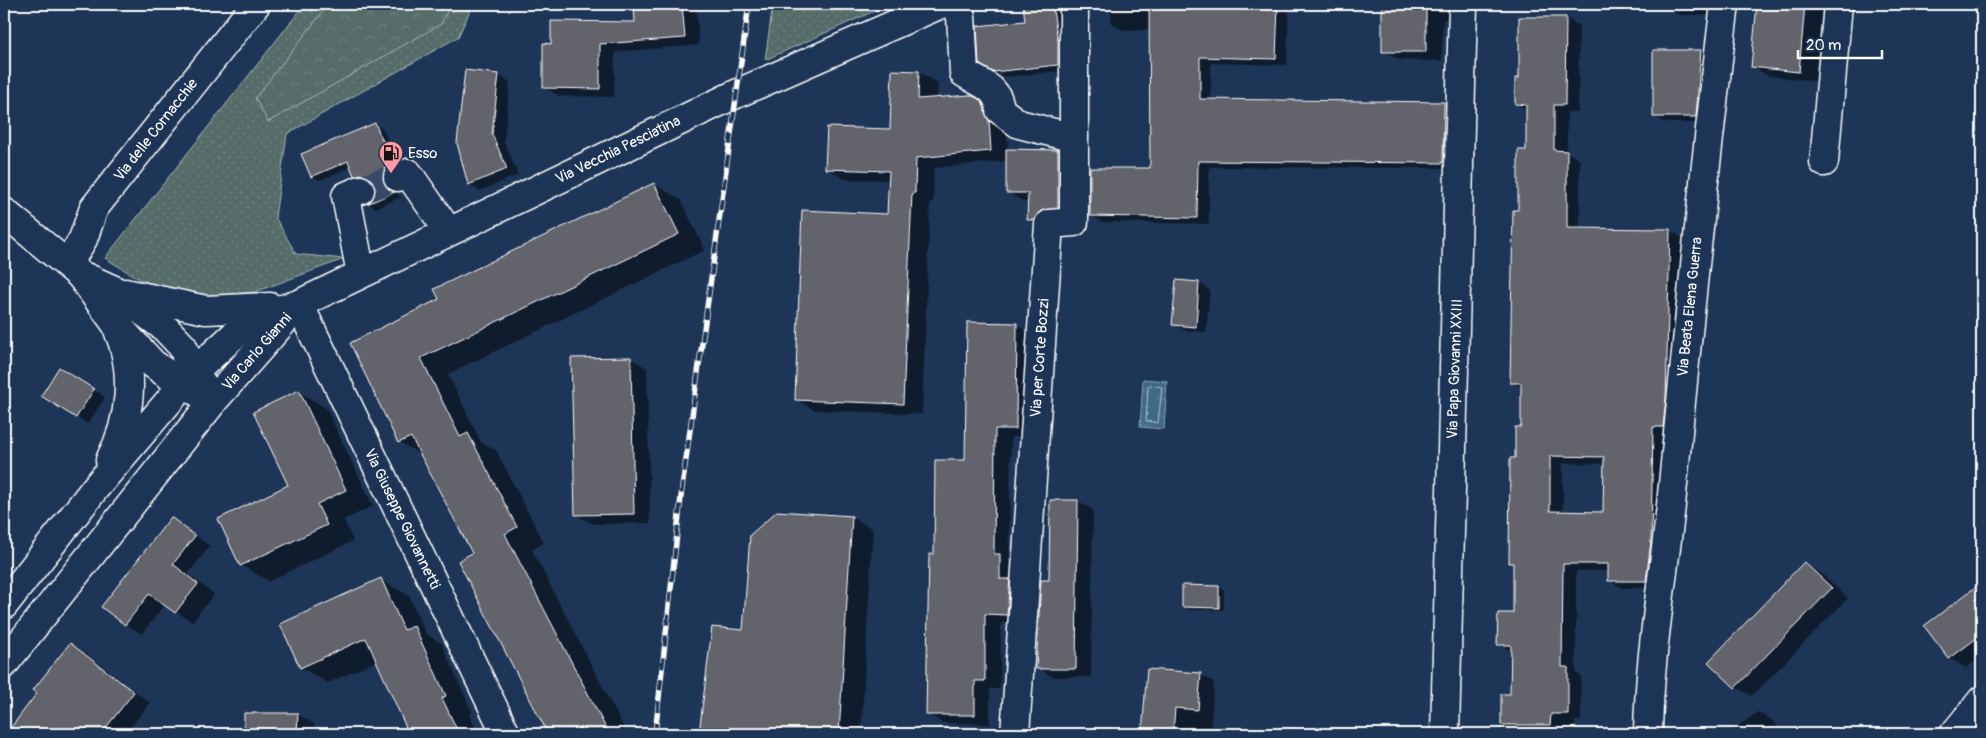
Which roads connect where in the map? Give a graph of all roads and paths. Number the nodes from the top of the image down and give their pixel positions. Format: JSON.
{"nodes":[{"id":1,"x":256,"y":4,"type":"edge"},
{"id":2,"x":941,"y":4,"type":"edge"},
{"id":3,"x":955,"y":4,"type":"edge"},
{"id":4,"x":1074,"y":4,"type":"edge"},
{"id":5,"x":1463,"y":4,"type":"edge"},
{"id":6,"x":1725,"y":4,"type":"edge"},
{"id":7,"x":1838,"y":4,"type":"edge"},
{"id":8,"x":1074,"y":138,"type":"junction"},
{"id":9,"x":1824,"y":162,"type":"dead end"},
{"id":10,"x":398,"y":177,"type":"tunnel mouth"},
{"id":11,"x":360,"y":190,"type":"tunnel mouth"},
{"id":12,"x":4,"y":212,"type":"edge"},
{"id":13,"x":449,"y":232,"type":"junction"},
{"id":14,"x":74,"y":270,"type":"junction"},
{"id":15,"x":361,"y":274,"type":"junction"},
{"id":16,"x":114,"y":290,"type":"junction"},
{"id":17,"x":299,"y":304,"type":"junction"},
{"id":18,"x":116,"y":324,"type":"junction"},
{"id":19,"x":188,"y":380,"type":"junction"},
{"id":20,"x":215,"y":399,"type":"junction"},
{"id":21,"x":96,"y":487,"type":"junction"},
{"id":22,"x":4,"y":605,"type":"edge"},
{"id":23,"x":4,"y":664,"type":"edge"},
{"id":24,"x":1982,"y":700,"type":"edge"},
{"id":25,"x":506,"y":734,"type":"edge"},
{"id":26,"x":1015,"y":734,"type":"edge"},
{"id":27,"x":1445,"y":734,"type":"edge"},
{"id":28,"x":1648,"y":734,"type":"edge"},
{"id":29,"x":1954,"y":734,"type":"edge"}],
"edges":[{"from":1,"to":14,"type":"street","name":"Via delle Cornacchie"},
{"from":2,"to":13,"type":"street","name":"Via Vecchia Pesciatina"},
{"from":3,"to":8,"type":"street"},
{"from":4,"to":8,"type":"street","name":"Via per Corte Bozzi"},
{"from":5,"to":27,"type":"street","name":"Via Papa Giovanni XXIII"},
{"from":6,"to":28,"type":"street","name":"Via Beata Elena Guerra"},
{"from":7,"to":9,"type":"street"},
{"from":8,"to":26,"type":"street","name":"Via per Corte Bozzi"},
{"from":10,"to":13,"type":"street"},
{"from":11,"to":15,"type":"street"},
{"from":12,"to":14,"type":"street"},
{"from":13,"to":15,"type":"street","name":"Via Vecchia Pesciatina"},
{"from":14,"to":16,"type":"street"},
{"from":14,"to":18,"type":"street"},
{"from":15,"to":17,"type":"street","name":"Via Vecchia Pesciatina"},
{"from":16,"to":17,"type":"street"},
{"from":16,"to":19,"type":"street"},
{"from":17,"to":19,"type":"street","name":"Via Carlo Gianni"},
{"from":17,"to":20,"type":"street","name":"Via Carlo Gianni"},
{"from":17,"to":25,"type":"street","name":"Via Giuseppe Giovannetti"},
{"from":18,"to":19,"type":"street"},
{"from":18,"to":21,"type":"street"},
{"from":19,"to":20,"type":"street"},
{"from":19,"to":21,"type":"street","name":"Via Carlo Gianni"},
{"from":20,"to":23,"type":"street","name":"Via Carlo Gianni"},
{"from":21,"to":22,"type":"street","name":"Via Carlo Gianni"},
{"from":24,"to":29,"type":"street"}]}
